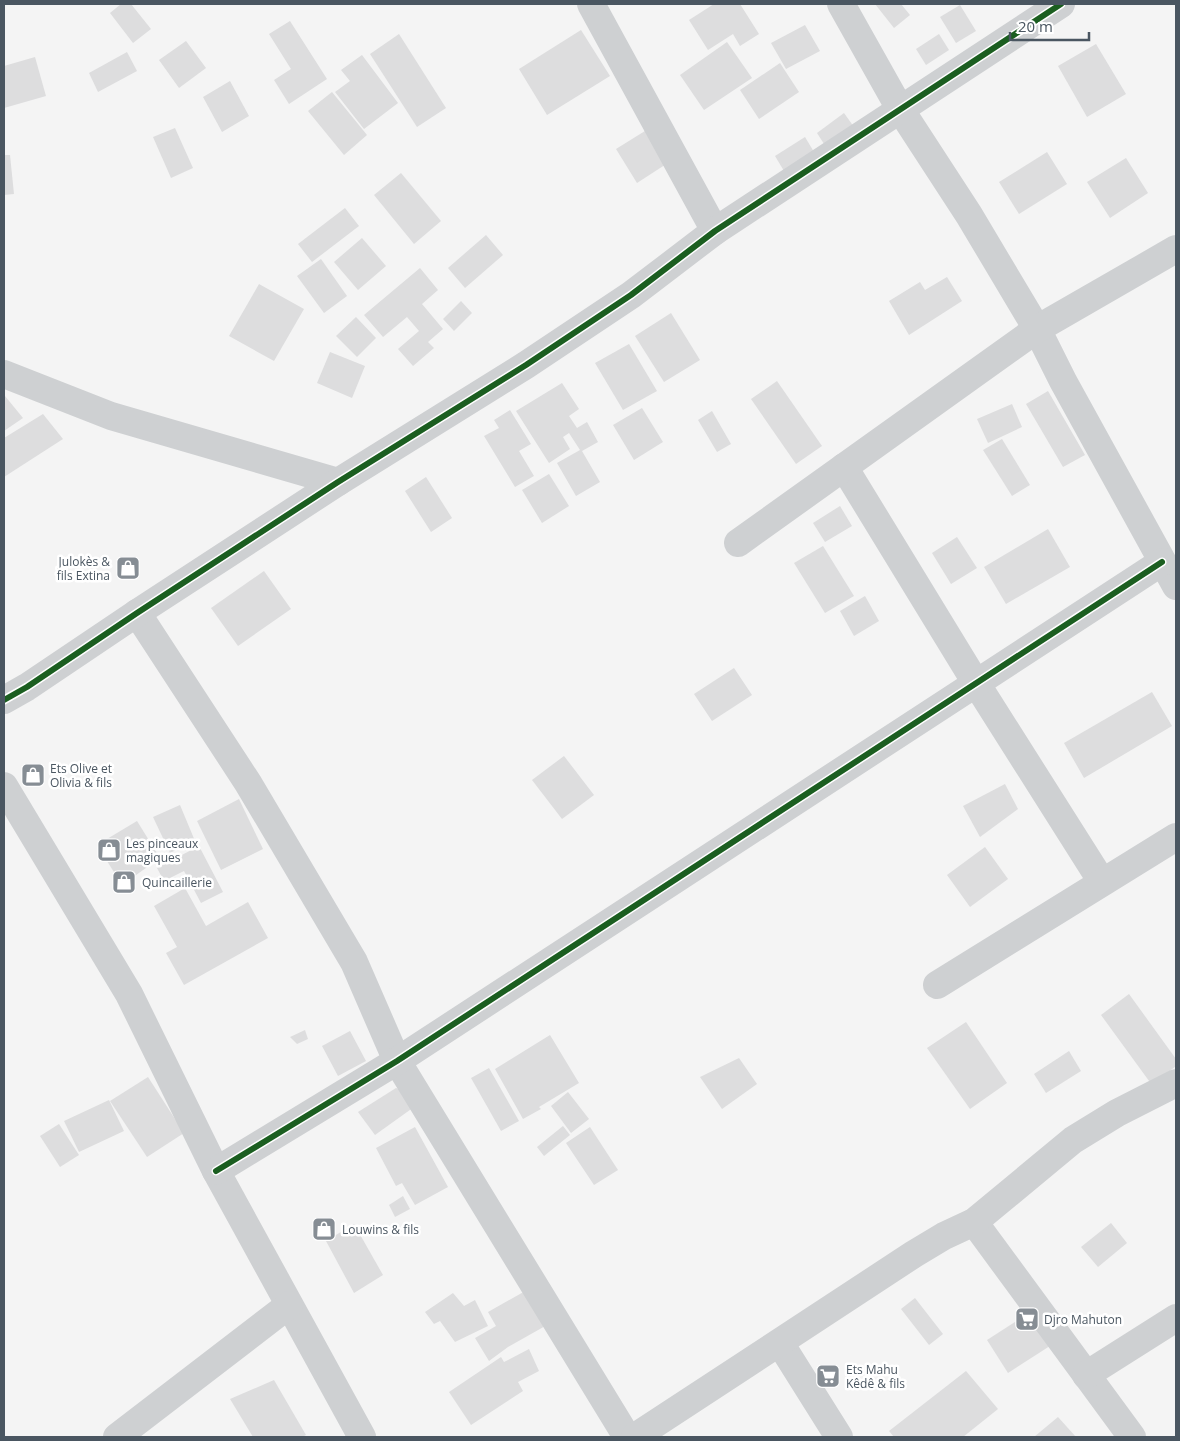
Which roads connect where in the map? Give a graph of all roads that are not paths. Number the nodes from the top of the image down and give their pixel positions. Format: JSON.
{"nodes":[{"id":1,"x":590,"y":4,"type":"edge"},
{"id":2,"x":841,"y":4,"type":"edge"},
{"id":3,"x":1061,"y":4,"type":"edge"},
{"id":4,"x":900,"y":109,"type":"junction"},
{"id":5,"x":715,"y":231,"type":"junction"},
{"id":6,"x":1176,"y":249,"type":"edge"},
{"id":7,"x":1037,"y":329,"type":"junction"},
{"id":8,"x":4,"y":374,"type":"edge"},
{"id":9,"x":844,"y":467,"type":"junction"},
{"id":10,"x":338,"y":482,"type":"junction"},
{"id":11,"x":738,"y":543,"type":"dead end"},
{"id":12,"x":1162,"y":562,"type":"junction"},
{"id":13,"x":1176,"y":586,"type":"edge"},
{"id":14,"x":137,"y":613,"type":"junction"},
{"id":15,"x":976,"y":683,"type":"junction"},
{"id":16,"x":4,"y":700,"type":"edge"},
{"id":17,"x":4,"y":786,"type":"edge"},
{"id":18,"x":1176,"y":837,"type":"edge"},
{"id":19,"x":1102,"y":882,"type":"junction"},
{"id":20,"x":937,"y":986,"type":"dead end"},
{"id":21,"x":397,"y":1062,"type":"junction"},
{"id":22,"x":1176,"y":1083,"type":"edge"},
{"id":23,"x":216,"y":1171,"type":"junction"},
{"id":24,"x":974,"y":1222,"type":"junction"},
{"id":25,"x":288,"y":1305,"type":"junction"},
{"id":26,"x":1176,"y":1318,"type":"edge"},
{"id":27,"x":780,"y":1343,"type":"junction"},
{"id":28,"x":1086,"y":1375,"type":"junction"},
{"id":29,"x":117,"y":1437,"type":"edge"},
{"id":30,"x":362,"y":1437,"type":"edge"},
{"id":31,"x":627,"y":1437,"type":"edge"},
{"id":32,"x":635,"y":1437,"type":"edge"},
{"id":33,"x":839,"y":1437,"type":"edge"},
{"id":34,"x":1132,"y":1437,"type":"edge"}],
"edges":[{"from":1,"to":5,"type":"street"},
{"from":2,"to":4,"type":"street"},
{"from":3,"to":4,"type":"street"},
{"from":4,"to":5,"type":"street"},
{"from":4,"to":7,"type":"street"},
{"from":5,"to":10,"type":"street"},
{"from":6,"to":7,"type":"street"},
{"from":7,"to":9,"type":"street"},
{"from":7,"to":12,"type":"street"},
{"from":8,"to":10,"type":"street"},
{"from":9,"to":11,"type":"street"},
{"from":9,"to":15,"type":"street"},
{"from":10,"to":14,"type":"street"},
{"from":12,"to":13,"type":"street"},
{"from":12,"to":15,"type":"street"},
{"from":14,"to":16,"type":"street"},
{"from":14,"to":21,"type":"street"},
{"from":15,"to":19,"type":"street"},
{"from":15,"to":21,"type":"street"},
{"from":17,"to":23,"type":"street"},
{"from":18,"to":19,"type":"street"},
{"from":19,"to":20,"type":"street"},
{"from":21,"to":23,"type":"street"},
{"from":21,"to":31,"type":"street"},
{"from":22,"to":24,"type":"street"},
{"from":23,"to":25,"type":"street"},
{"from":24,"to":27,"type":"street"},
{"from":24,"to":28,"type":"street"},
{"from":25,"to":29,"type":"street"},
{"from":25,"to":30,"type":"street"},
{"from":26,"to":28,"type":"street"},
{"from":27,"to":32,"type":"street"},
{"from":27,"to":33,"type":"street"},
{"from":28,"to":34,"type":"street"}]}
